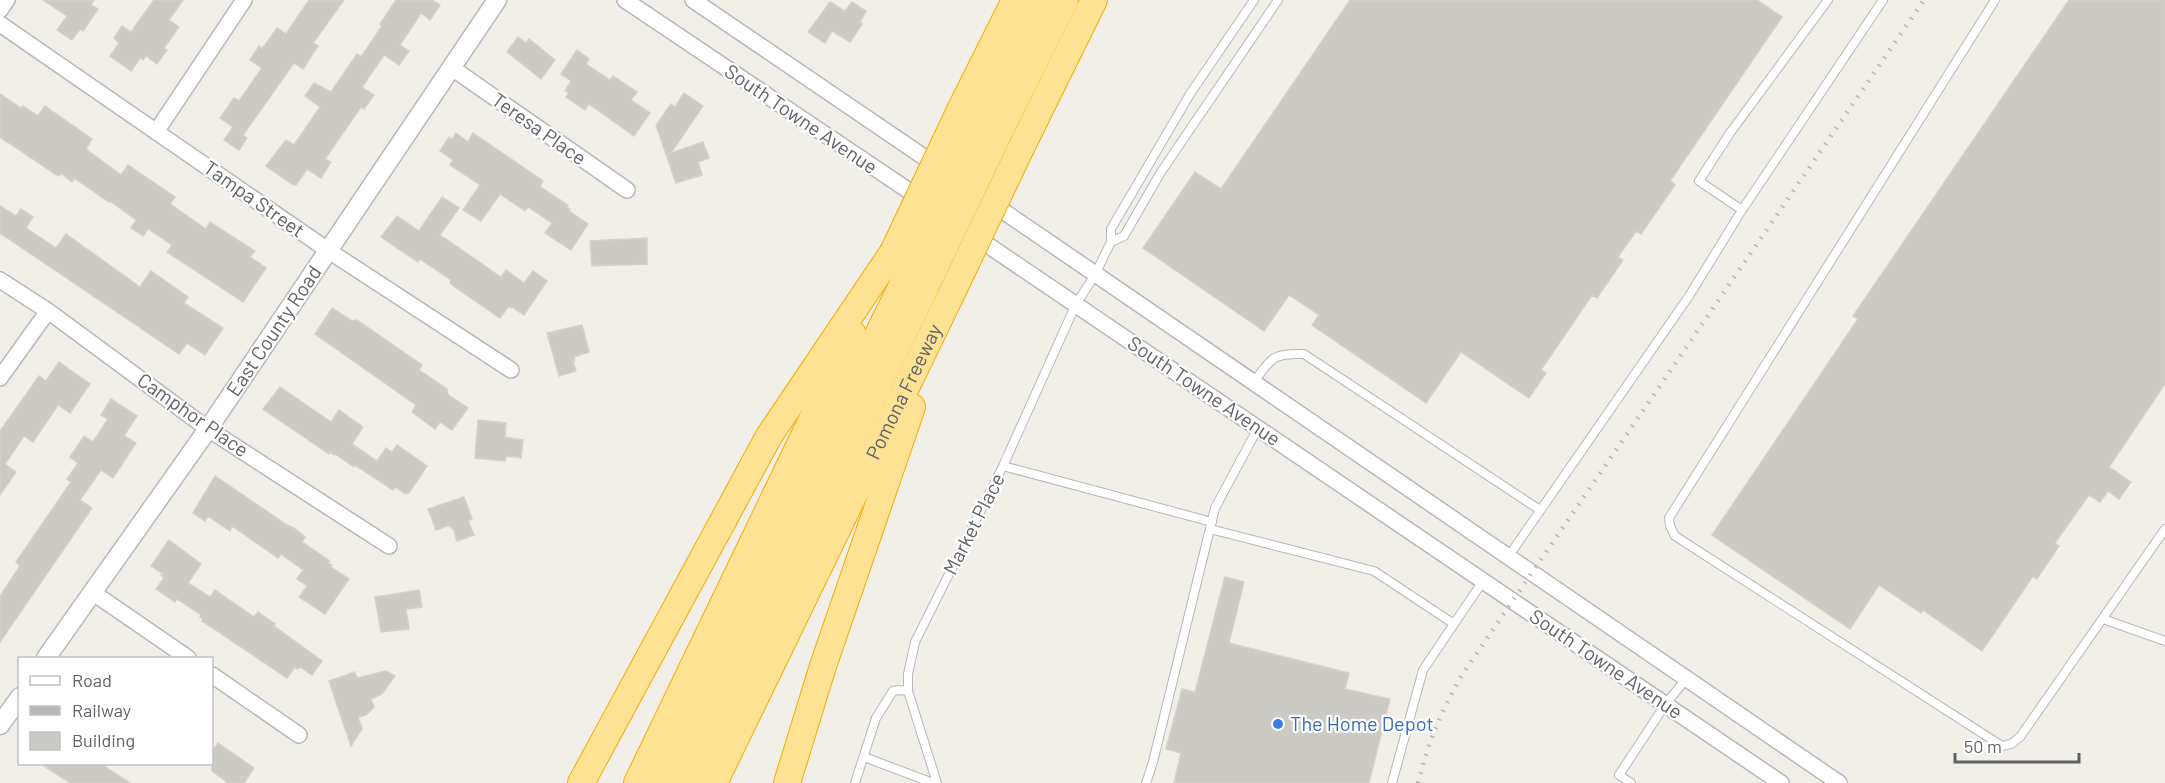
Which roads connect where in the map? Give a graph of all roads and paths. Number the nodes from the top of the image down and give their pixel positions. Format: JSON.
{"nodes":[{"id":1,"x":7,"y":0,"type":"edge"},
{"id":2,"x":244,"y":0,"type":"edge"},
{"id":3,"x":497,"y":0,"type":"edge"},
{"id":4,"x":625,"y":0,"type":"edge"},
{"id":5,"x":693,"y":0,"type":"edge"},
{"id":6,"x":1015,"y":0,"type":"edge"},
{"id":7,"x":1039,"y":0,"type":"edge"},
{"id":8,"x":1065,"y":0,"type":"edge"},
{"id":9,"x":1094,"y":0,"type":"edge"},
{"id":10,"x":1254,"y":0,"type":"edge"},
{"id":11,"x":1278,"y":0,"type":"edge"},
{"id":12,"x":1828,"y":0,"type":"edge"},
{"id":13,"x":1883,"y":0,"type":"edge"},
{"id":14,"x":1995,"y":0,"type":"edge"},
{"id":15,"x":0,"y":10,"type":"edge"},
{"id":16,"x":0,"y":24,"type":"edge"},
{"id":17,"x":452,"y":68,"type":"junction"},
{"id":18,"x":991,"y":127,"type":"junction"},
{"id":19,"x":156,"y":132,"type":"junction"},
{"id":20,"x":627,"y":190,"type":"dead end"},
{"id":21,"x":1742,"y":210,"type":"junction"},
{"id":22,"x":1111,"y":242,"type":"junction"},
{"id":23,"x":329,"y":251,"type":"junction"},
{"id":24,"x":910,"y":268,"type":"junction"},
{"id":25,"x":1095,"y":275,"type":"junction"},
{"id":26,"x":0,"y":280,"type":"edge"},
{"id":27,"x":950,"y":297,"type":"junction"},
{"id":28,"x":1076,"y":304,"type":"junction"},
{"id":29,"x":48,"y":311,"type":"junction"},
{"id":30,"x":511,"y":370,"type":"dead end"},
{"id":31,"x":0,"y":378,"type":"edge"},
{"id":32,"x":1253,"y":383,"type":"junction"},
{"id":33,"x":1258,"y":428,"type":"junction"},
{"id":34,"x":208,"y":429,"type":"junction"},
{"id":35,"x":1003,"y":466,"type":"junction"},
{"id":36,"x":1540,"y":510,"type":"junction"},
{"id":37,"x":1211,"y":526,"type":"junction"},
{"id":38,"x":2165,"y":529,"type":"edge"},
{"id":39,"x":388,"y":546,"type":"dead end"},
{"id":40,"x":1508,"y":557,"type":"junction"},
{"id":41,"x":1483,"y":580,"type":"junction"},
{"id":42,"x":92,"y":592,"type":"junction"},
{"id":43,"x":2103,"y":619,"type":"junction"},
{"id":44,"x":1454,"y":624,"type":"junction"},
{"id":45,"x":2165,"y":641,"type":"edge"},
{"id":46,"x":47,"y":657,"type":"edge"},
{"id":47,"x":187,"y":657,"type":"edge"},
{"id":48,"x":213,"y":676,"type":"edge"},
{"id":49,"x":1686,"y":679,"type":"junction"},
{"id":50,"x":908,"y":692,"type":"junction"},
{"id":51,"x":18,"y":700,"type":"edge"},
{"id":52,"x":1665,"y":705,"type":"junction"},
{"id":53,"x":0,"y":725,"type":"edge"},
{"id":54,"x":299,"y":735,"type":"dead end"},
{"id":55,"x":864,"y":757,"type":"junction"},
{"id":56,"x":581,"y":783,"type":"edge"},
{"id":57,"x":637,"y":783,"type":"edge"},
{"id":58,"x":662,"y":783,"type":"edge"},
{"id":59,"x":687,"y":783,"type":"edge"},
{"id":60,"x":714,"y":783,"type":"edge"},
{"id":61,"x":787,"y":783,"type":"edge"},
{"id":62,"x":855,"y":783,"type":"edge"},
{"id":63,"x":935,"y":783,"type":"edge"},
{"id":64,"x":1146,"y":783,"type":"edge"},
{"id":65,"x":1392,"y":783,"type":"edge"},
{"id":66,"x":1631,"y":783,"type":"edge"},
{"id":67,"x":1781,"y":783,"type":"edge"},
{"id":68,"x":1839,"y":783,"type":"edge"}],
"edges":[{"from":1,"to":15,"type":"street"},
{"from":2,"to":19,"type":"street"},
{"from":3,"to":17,"type":"street","name":"East County Road"},
{"from":4,"to":28,"type":"street","name":"South Towne Avenue"},
{"from":5,"to":25,"type":"street","name":"South Towne Avenue"},
{"from":6,"to":24,"type":"highway","bridge":true},
{"from":7,"to":18,"type":"highway"},
{"from":8,"to":18,"type":"highway"},
{"from":9,"to":27,"type":"highway","name":"Pomona Freeway","bridge":true},
{"from":10,"to":22,"type":"lane"},
{"from":11,"to":22,"type":"lane"},
{"from":12,"to":21,"type":"lane"},
{"from":13,"to":21,"type":"lane"},
{"from":14,"to":43,"type":"lane"},
{"from":16,"to":19,"type":"street","name":"Tampa Street"},
{"from":17,"to":20,"type":"street","name":"Teresa Place"},
{"from":17,"to":23,"type":"street","name":"East County Road"},
{"from":18,"to":24,"type":"highway","bridge":true},
{"from":19,"to":23,"type":"street","name":"Tampa Street"},
{"from":21,"to":36,"type":"lane"},
{"from":22,"to":25,"type":"lane","name":"Market Place"},
{"from":23,"to":30,"type":"street","name":"Tampa Street"},
{"from":23,"to":34,"type":"street","name":"East County Road"},
{"from":24,"to":56,"type":"highway"},
{"from":24,"to":57,"type":"highway"},
{"from":24,"to":58,"type":"highway"},
{"from":24,"to":59,"type":"highway"},
{"from":25,"to":28,"type":"lane","name":"Market Place"},
{"from":25,"to":32,"type":"street","name":"South Towne Avenue"},
{"from":26,"to":29,"type":"street","name":"Camphor Place"},
{"from":27,"to":60,"type":"highway","name":"Pomona Freeway"},
{"from":27,"to":61,"type":"highway"},
{"from":28,"to":33,"type":"street","name":"South Towne Avenue"},
{"from":28,"to":35,"type":"lane","name":"Market Place"},
{"from":29,"to":31,"type":"street"},
{"from":29,"to":34,"type":"street","name":"Camphor Place"},
{"from":32,"to":36,"type":"lane"},
{"from":32,"to":40,"type":"street","name":"South Towne Avenue"},
{"from":33,"to":37,"type":"lane"},
{"from":33,"to":41,"type":"street","name":"South Towne Avenue"},
{"from":34,"to":39,"type":"street","name":"Camphor Place"},
{"from":34,"to":42,"type":"street","name":"East County Road"},
{"from":35,"to":37,"type":"lane"},
{"from":35,"to":50,"type":"lane","name":"Market Place"},
{"from":36,"to":40,"type":"lane"},
{"from":37,"to":44,"type":"lane"},
{"from":37,"to":64,"type":"lane"},
{"from":38,"to":43,"type":"lane"},
{"from":40,"to":49,"type":"street","name":"South Towne Avenue"},
{"from":41,"to":44,"type":"lane"},
{"from":41,"to":52,"type":"street","name":"South Towne Avenue"},
{"from":42,"to":46,"type":"street","name":"East County Road"},
{"from":42,"to":47,"type":"street"},
{"from":43,"to":45,"type":"lane"},
{"from":44,"to":65,"type":"lane"},
{"from":48,"to":54,"type":"street"},
{"from":49,"to":52,"type":"lane"},
{"from":49,"to":68,"type":"street","name":"South Towne Avenue"},
{"from":50,"to":55,"type":"lane"},
{"from":50,"to":63,"type":"lane","name":"Market Place"},
{"from":51,"to":53,"type":"street"},
{"from":52,"to":66,"type":"lane"},
{"from":52,"to":67,"type":"street","name":"South Towne Avenue"},
{"from":55,"to":62,"type":"lane"},
{"from":55,"to":63,"type":"lane"}]}
